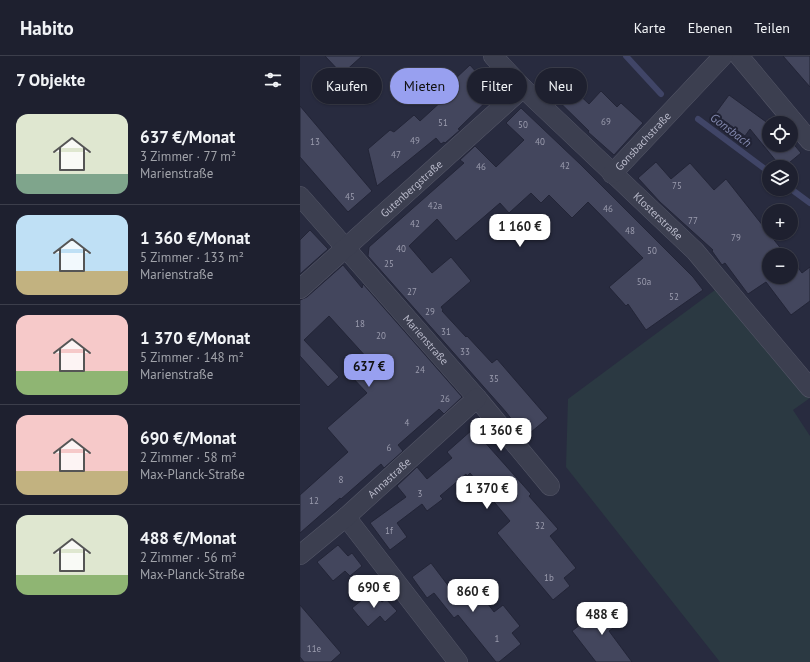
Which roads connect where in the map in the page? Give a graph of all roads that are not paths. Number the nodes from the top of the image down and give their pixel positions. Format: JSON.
{"nodes":[{"id":1,"x":493,"y":56,"type":"edge"},
{"id":2,"x":723,"y":56,"type":"edge"},
{"id":3,"x":739,"y":56,"type":"edge"},
{"id":4,"x":504,"y":68,"type":"edge"},
{"id":5,"x":527,"y":92,"type":"edge"},
{"id":6,"x":505,"y":104,"type":"edge"},
{"id":7,"x":810,"y":141,"type":"edge"},
{"id":8,"x":612,"y":174,"type":"junction"},
{"id":9,"x":300,"y":196,"type":"edge"},
{"id":10,"x":345,"y":247,"type":"junction"},
{"id":11,"x":300,"y":289,"type":"edge"},
{"id":12,"x":810,"y":388,"type":"edge"},
{"id":13,"x":477,"y":398,"type":"junction"},
{"id":14,"x":550,"y":486,"type":"dead end"},
{"id":15,"x":346,"y":517,"type":"junction"},
{"id":16,"x":300,"y":554,"type":"edge"},
{"id":17,"x":458,"y":662,"type":"edge"}],
"edges":[{"from":1,"to":4,"type":"street","name":"Klosterstraße"},
{"from":2,"to":8,"type":"street","name":"Gonsbachstraße"},
{"from":3,"to":7,"type":"street"},
{"from":5,"to":8,"type":"street","name":"Klosterstraße"},
{"from":6,"to":10,"type":"street","name":"Gutenbergstraße"},
{"from":8,"to":12,"type":"street","name":"Klosterstraße"},
{"from":9,"to":10,"type":"street","name":"Marienstraße"},
{"from":10,"to":11,"type":"street","name":"Gutenbergstraße"},
{"from":10,"to":13,"type":"street","name":"Marienstraße"},
{"from":13,"to":14,"type":"street","name":"Marienstraße"},
{"from":13,"to":15,"type":"street","name":"Annastraße"},
{"from":15,"to":16,"type":"street","name":"Annastraße"},
{"from":15,"to":17,"type":"street"}]}
